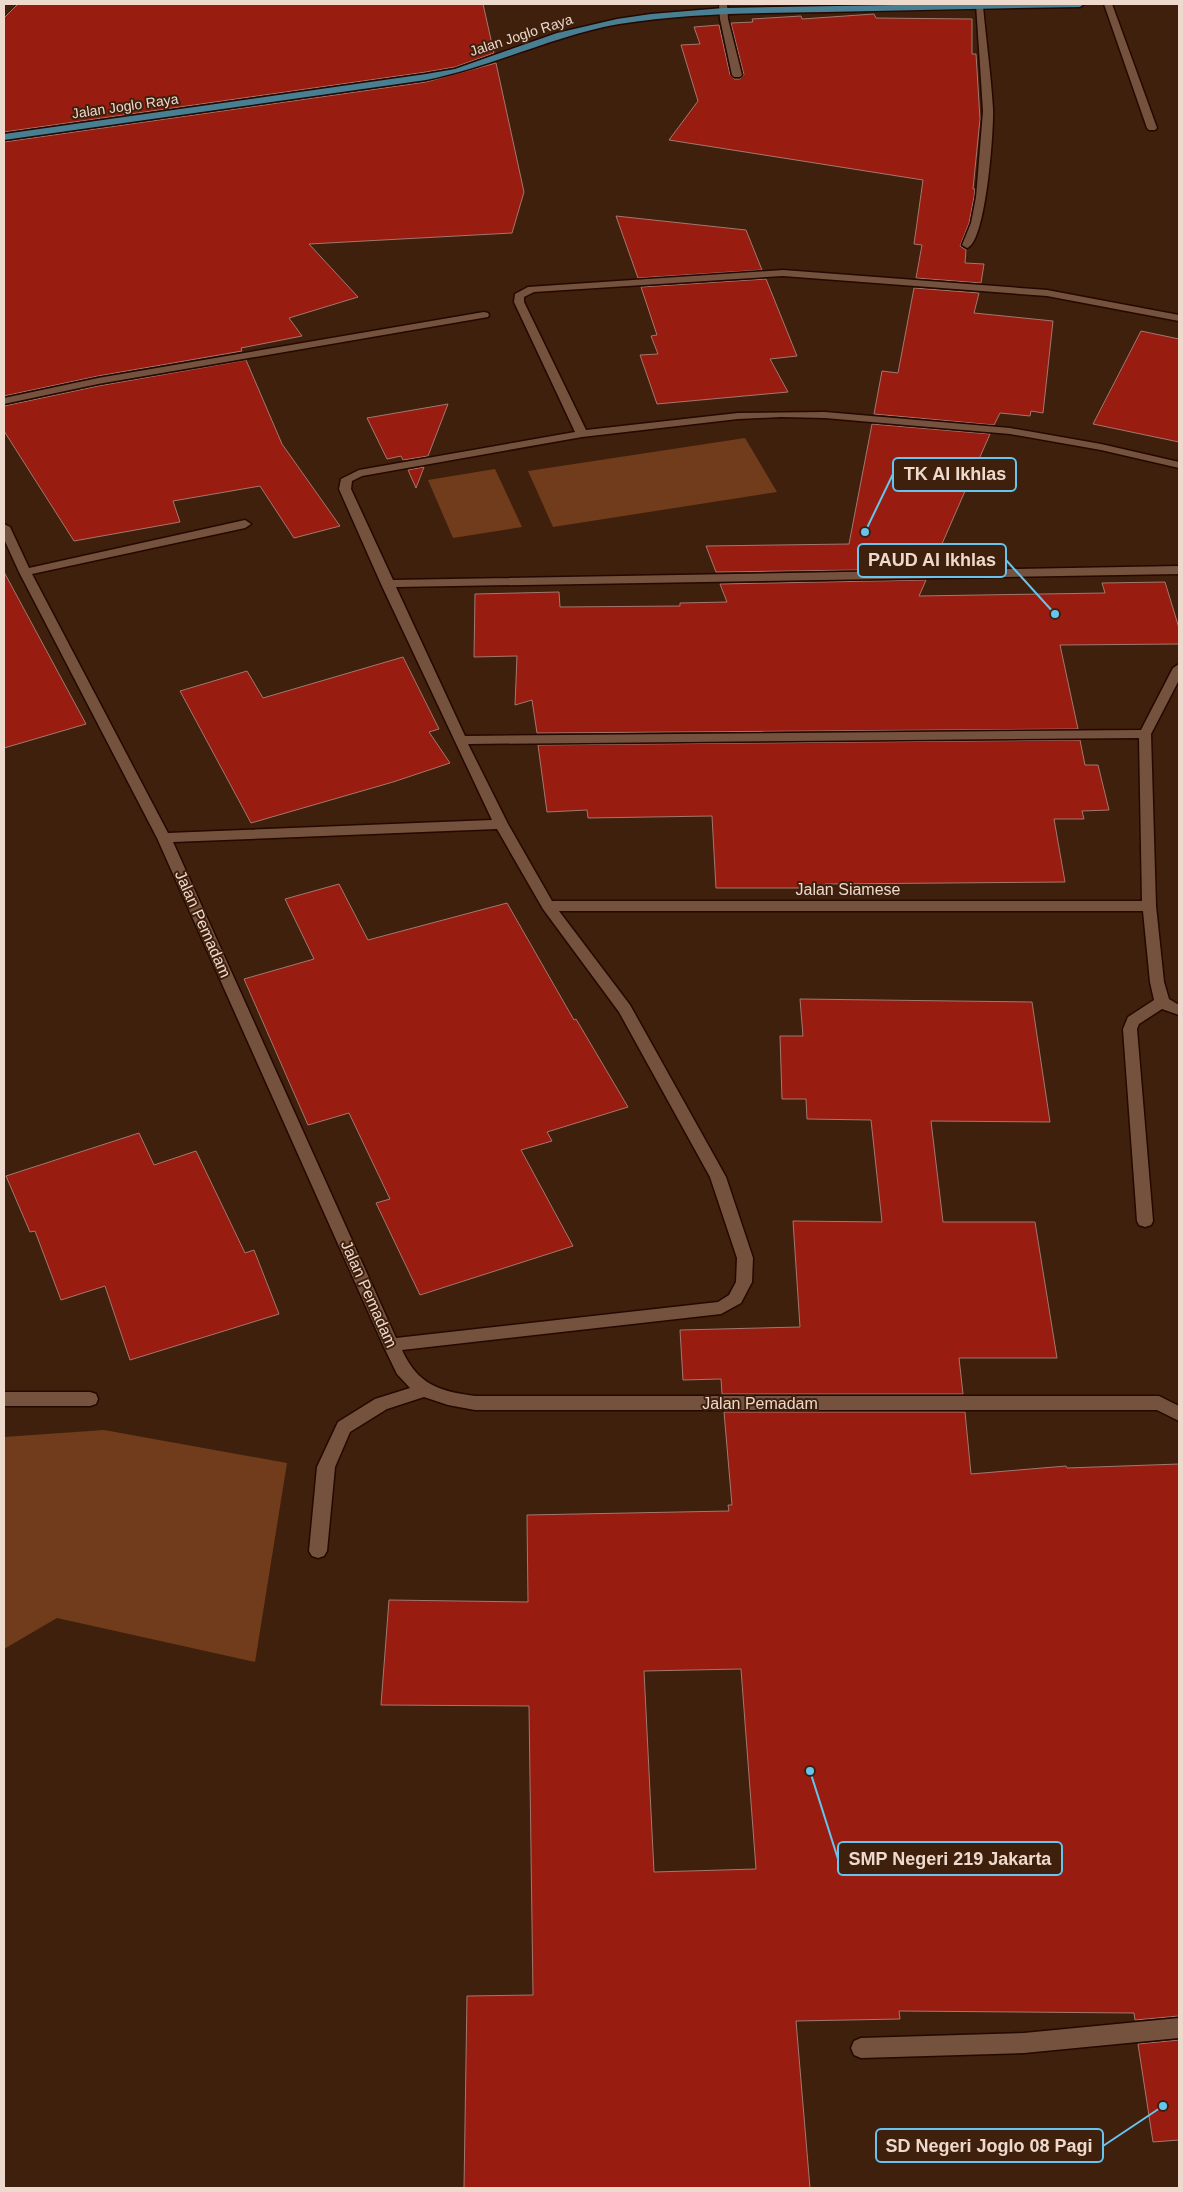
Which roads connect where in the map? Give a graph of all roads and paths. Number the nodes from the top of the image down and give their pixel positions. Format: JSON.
{"nodes":[{"id":1,"x":1080,"y":4,"type":"edge"},
{"id":2,"x":1108,"y":4,"type":"edge"},
{"id":3,"x":978,"y":6,"type":"junction"},
{"id":4,"x":724,"y":8,"type":"edge"},
{"id":5,"x":737,"y":75,"type":"dead end"},
{"id":6,"x":1152,"y":128,"type":"dead end"},
{"id":7,"x":4,"y":137,"type":"edge"},
{"id":8,"x":967,"y":246,"type":"dead end"},
{"id":9,"x":484,"y":315,"type":"dead end"},
{"id":10,"x":1179,"y":318,"type":"edge"},
{"id":11,"x":4,"y":401,"type":"edge"},
{"id":12,"x":582,"y":434,"type":"junction"},
{"id":13,"x":1179,"y":465,"type":"edge"},
{"id":14,"x":245,"y":524,"type":"dead end"},
{"id":15,"x":4,"y":527,"type":"edge"},
{"id":16,"x":1179,"y":570,"type":"edge"},
{"id":17,"x":25,"y":572,"type":"junction"},
{"id":18,"x":387,"y":584,"type":"junction"},
{"id":19,"x":1179,"y":668,"type":"edge"},
{"id":20,"x":1145,"y":734,"type":"junction"},
{"id":21,"x":460,"y":740,"type":"junction"},
{"id":22,"x":501,"y":824,"type":"junction"},
{"id":23,"x":164,"y":838,"type":"junction"},
{"id":24,"x":548,"y":906,"type":"junction"},
{"id":25,"x":1149,"y":906,"type":"junction"},
{"id":26,"x":1162,"y":1002,"type":"junction"},
{"id":27,"x":1179,"y":1010,"type":"edge"},
{"id":28,"x":1145,"y":1221,"type":"dead end"},
{"id":29,"x":391,"y":1345,"type":"junction"},
{"id":30,"x":425,"y":1390,"type":"junction"},
{"id":31,"x":4,"y":1399,"type":"edge"},
{"id":32,"x":90,"y":1399,"type":"dead end"},
{"id":33,"x":1179,"y":1414,"type":"edge"},
{"id":34,"x":318,"y":1551,"type":"dead end"},
{"id":35,"x":1179,"y":2028,"type":"edge"},
{"id":36,"x":861,"y":2048,"type":"dead end"}],
"edges":[{"from":1,"to":3,"type":"main road","name":"Jalan Joglo Raya"},
{"from":2,"to":6,"type":"street"},
{"from":3,"to":4,"type":"main road","name":"Jalan Joglo Raya"},
{"from":3,"to":8,"type":"street"},
{"from":4,"to":5,"type":"street"},
{"from":4,"to":7,"type":"main road","name":"Jalan Joglo Raya"},
{"from":9,"to":11,"type":"street"},
{"from":10,"to":12,"type":"street"},
{"from":12,"to":13,"type":"street"},
{"from":12,"to":18,"type":"street"},
{"from":14,"to":17,"type":"street"},
{"from":15,"to":17,"type":"street","name":"Jalan Pemadam"},
{"from":16,"to":18,"type":"street"},
{"from":17,"to":23,"type":"street","name":"Jalan Pemadam"},
{"from":18,"to":21,"type":"street"},
{"from":19,"to":20,"type":"street"},
{"from":20,"to":21,"type":"street"},
{"from":20,"to":25,"type":"street"},
{"from":21,"to":22,"type":"street"},
{"from":22,"to":23,"type":"street"},
{"from":22,"to":24,"type":"street"},
{"from":23,"to":29,"type":"street","name":"Jalan Pemadam"},
{"from":24,"to":25,"type":"street","name":"Jalan Siamese"},
{"from":24,"to":29,"type":"street"},
{"from":25,"to":26,"type":"street"},
{"from":26,"to":27,"type":"street"},
{"from":26,"to":28,"type":"street"},
{"from":29,"to":30,"type":"street","name":"Jalan Pemadam"},
{"from":30,"to":33,"type":"street","name":"Jalan Pemadam"},
{"from":30,"to":34,"type":"street"},
{"from":31,"to":32,"type":"street"},
{"from":35,"to":36,"type":"street"}]}
